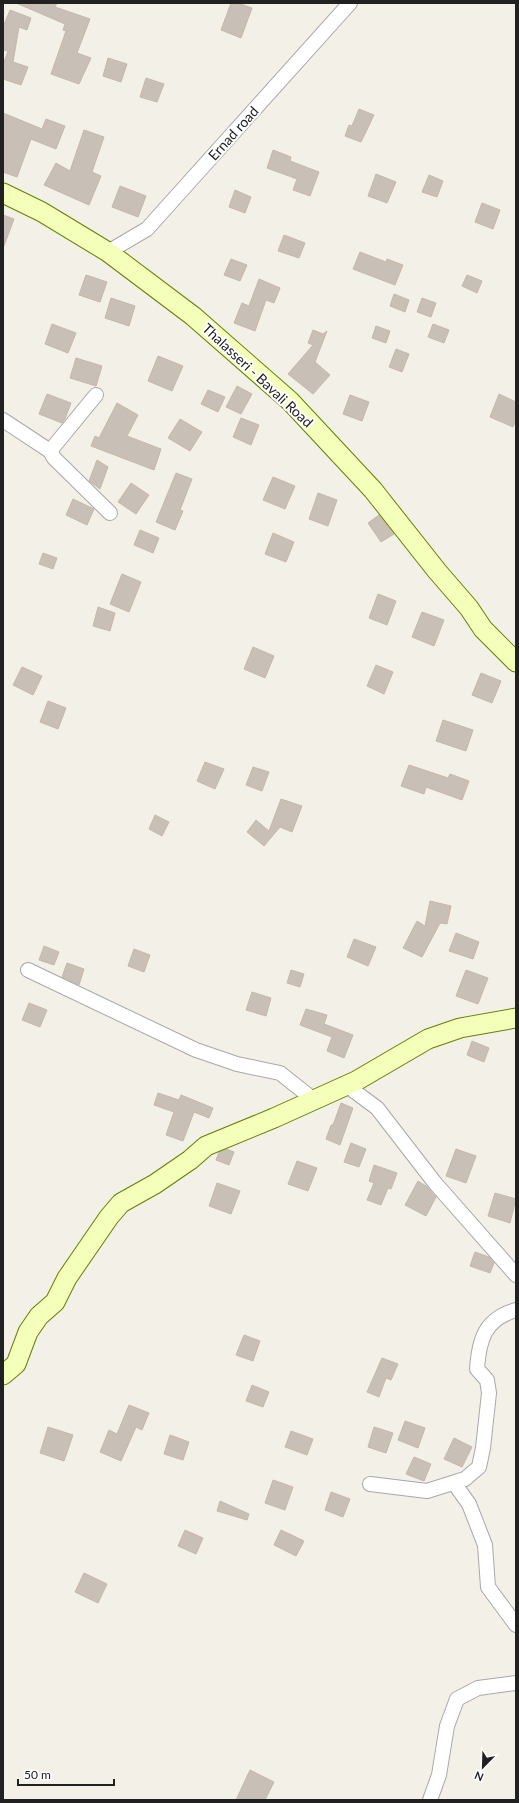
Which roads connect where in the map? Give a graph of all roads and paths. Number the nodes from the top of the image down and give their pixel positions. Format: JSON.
{"nodes":[{"id":1,"x":350,"y":3,"type":"edge"},
{"id":2,"x":3,"y":193,"type":"edge"},
{"id":3,"x":108,"y":252,"type":"junction"},
{"id":4,"x":96,"y":395,"type":"dead end"},
{"id":5,"x":3,"y":420,"type":"edge"},
{"id":6,"x":50,"y":451,"type":"junction"},
{"id":7,"x":110,"y":513,"type":"dead end"},
{"id":8,"x":516,"y":662,"type":"edge"},
{"id":9,"x":28,"y":970,"type":"dead end"},
{"id":10,"x":516,"y":1018,"type":"edge"},
{"id":11,"x":346,"y":1085,"type":"junction"},
{"id":12,"x":314,"y":1100,"type":"junction"},
{"id":13,"x":516,"y":1275,"type":"edge"},
{"id":14,"x":516,"y":1310,"type":"edge"},
{"id":15,"x":3,"y":1375,"type":"edge"},
{"id":16,"x":454,"y":1483,"type":"junction"},
{"id":17,"x":370,"y":1484,"type":"dead end"},
{"id":18,"x":516,"y":1625,"type":"edge"},
{"id":19,"x":516,"y":1683,"type":"edge"},
{"id":20,"x":430,"y":1800,"type":"edge"}],
"edges":[{"from":1,"to":3,"type":"street","name":"Ernad road"},
{"from":2,"to":3,"type":"main road","name":"Thalasseri - Bavali Road"},
{"from":3,"to":8,"type":"main road","name":"Thalasseri - Bavali Road"},
{"from":4,"to":6,"type":"street"},
{"from":5,"to":6,"type":"street"},
{"from":6,"to":7,"type":"street"},
{"from":9,"to":12,"type":"street"},
{"from":10,"to":11,"type":"main road"},
{"from":11,"to":12,"type":"main road"},
{"from":11,"to":13,"type":"street"},
{"from":12,"to":15,"type":"main road"},
{"from":14,"to":16,"type":"street"},
{"from":16,"to":17,"type":"street"},
{"from":16,"to":18,"type":"street"},
{"from":19,"to":20,"type":"street"}]}
